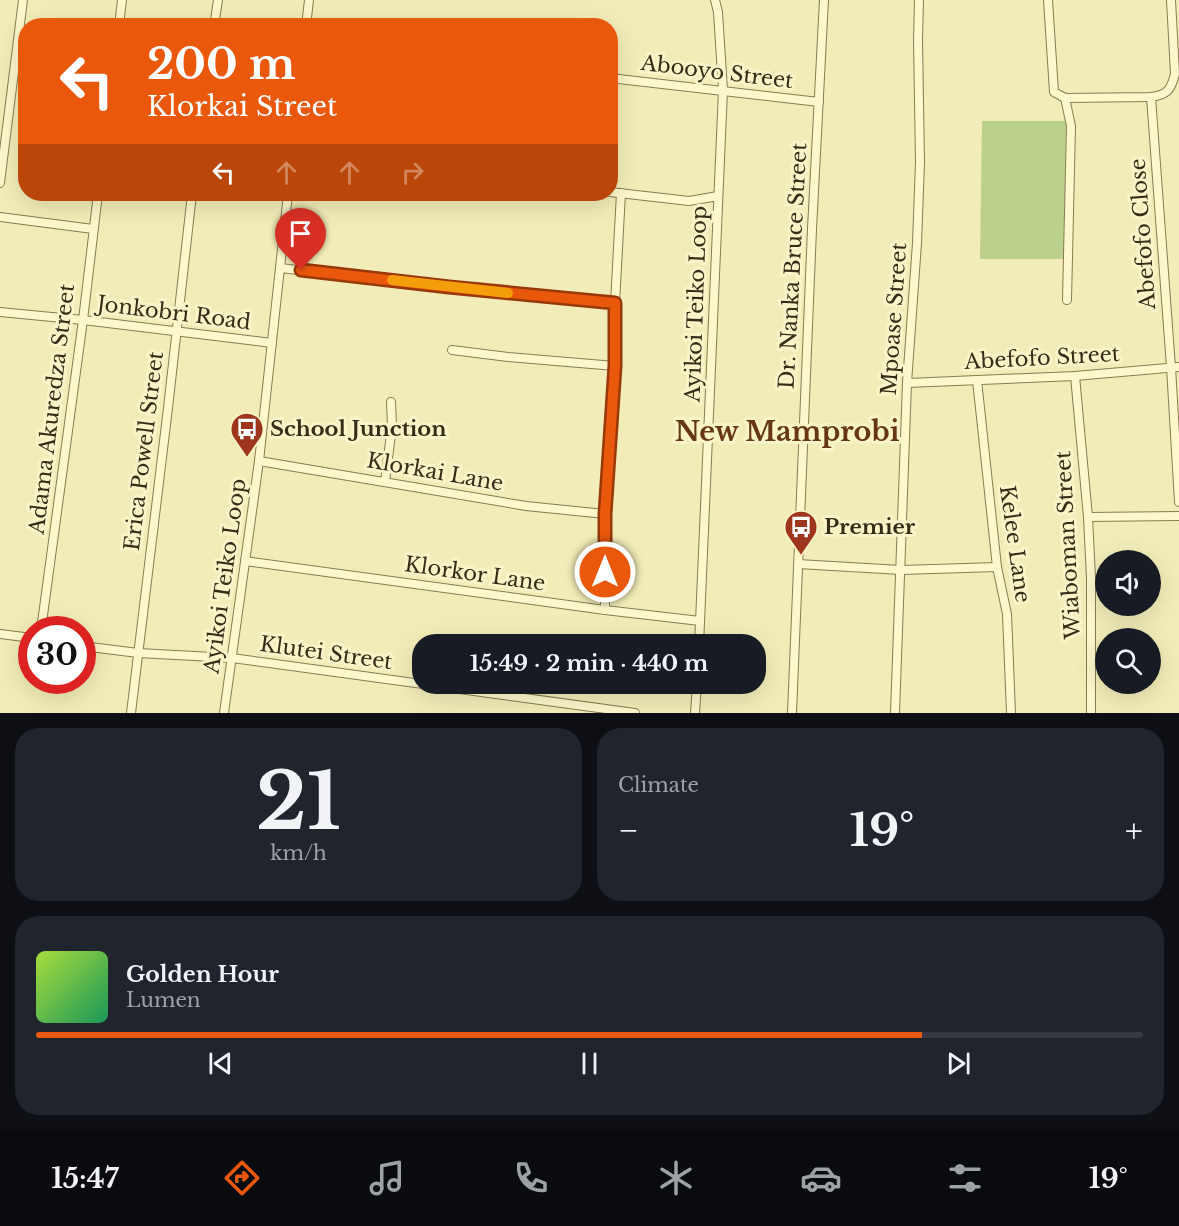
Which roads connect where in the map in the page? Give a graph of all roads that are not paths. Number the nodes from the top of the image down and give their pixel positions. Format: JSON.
{"nodes":[{"id":1,"x":23,"y":0,"type":"edge"},
{"id":2,"x":122,"y":0,"type":"edge"},
{"id":3,"x":218,"y":0,"type":"edge"},
{"id":4,"x":309,"y":0,"type":"edge"},
{"id":5,"x":715,"y":0,"type":"edge"},
{"id":6,"x":824,"y":0,"type":"edge"},
{"id":7,"x":919,"y":0,"type":"edge"},
{"id":8,"x":1047,"y":0,"type":"edge"},
{"id":9,"x":1171,"y":0,"type":"edge"},
{"id":10,"x":20,"y":18,"type":"edge"},
{"id":11,"x":120,"y":18,"type":"edge"},
{"id":12,"x":216,"y":18,"type":"edge"},
{"id":13,"x":307,"y":18,"type":"edge"},
{"id":14,"x":18,"y":29,"type":"edge"},
{"id":15,"x":618,"y":79,"type":"edge"},
{"id":16,"x":723,"y":90,"type":"junction"},
{"id":17,"x":1151,"y":97,"type":"junction"},
{"id":18,"x":1065,"y":98,"type":"junction"},
{"id":19,"x":819,"y":102,"type":"junction"},
{"id":20,"x":4,"y":112,"type":"edge"},
{"id":21,"x":0,"y":183,"type":"edge"},
{"id":22,"x":618,"y":193,"type":"edge"},
{"id":23,"x":621,"y":193,"type":"junction"},
{"id":24,"x":718,"y":196,"type":"junction"},
{"id":25,"x":97,"y":201,"type":"edge"},
{"id":26,"x":191,"y":201,"type":"edge"},
{"id":27,"x":287,"y":201,"type":"edge"},
{"id":28,"x":0,"y":217,"type":"edge"},
{"id":29,"x":93,"y":229,"type":"junction"},
{"id":30,"x":280,"y":268,"type":"junction"},
{"id":31,"x":1067,"y":300,"type":"dead end"},
{"id":32,"x":615,"y":303,"type":"junction"},
{"id":33,"x":0,"y":312,"type":"edge"},
{"id":34,"x":83,"y":320,"type":"junction"},
{"id":35,"x":176,"y":332,"type":"junction"},
{"id":36,"x":272,"y":343,"type":"junction"},
{"id":37,"x":452,"y":350,"type":"dead end"},
{"id":38,"x":615,"y":366,"type":"junction"},
{"id":39,"x":1175,"y":367,"type":"edge"},
{"id":40,"x":1075,"y":376,"type":"junction"},
{"id":41,"x":977,"y":380,"type":"junction"},
{"id":42,"x":907,"y":383,"type":"junction"},
{"id":43,"x":391,"y":402,"type":"dead end"},
{"id":44,"x":259,"y":461,"type":"junction"},
{"id":45,"x":385,"y":482,"type":"junction"},
{"id":46,"x":1179,"y":502,"type":"edge"},
{"id":47,"x":605,"y":514,"type":"junction"},
{"id":48,"x":1179,"y":516,"type":"edge"},
{"id":49,"x":1088,"y":517,"type":"junction"},
{"id":50,"x":245,"y":561,"type":"junction"},
{"id":51,"x":798,"y":564,"type":"junction"},
{"id":52,"x":997,"y":567,"type":"junction"},
{"id":53,"x":901,"y":570,"type":"junction"},
{"id":54,"x":605,"y":610,"type":"junction"},
{"id":55,"x":43,"y":616,"type":"edge"},
{"id":56,"x":700,"y":621,"type":"junction"},
{"id":57,"x":0,"y":634,"type":"edge"},
{"id":58,"x":699,"y":634,"type":"edge"},
{"id":59,"x":18,"y":636,"type":"edge"},
{"id":60,"x":96,"y":648,"type":"edge"},
{"id":61,"x":138,"y":653,"type":"junction"},
{"id":62,"x":232,"y":658,"type":"junction"},
{"id":63,"x":696,"y":694,"type":"edge"},
{"id":64,"x":131,"y":713,"type":"edge"},
{"id":65,"x":224,"y":713,"type":"edge"},
{"id":66,"x":635,"y":713,"type":"edge"},
{"id":67,"x":695,"y":713,"type":"edge"},
{"id":68,"x":792,"y":713,"type":"edge"},
{"id":69,"x":895,"y":713,"type":"edge"},
{"id":70,"x":1011,"y":713,"type":"edge"},
{"id":71,"x":1092,"y":713,"type":"edge"}],
"edges":[{"from":1,"to":10,"type":"street"},
{"from":2,"to":11,"type":"street"},
{"from":3,"to":12,"type":"street"},
{"from":4,"to":13,"type":"street"},
{"from":5,"to":16,"type":"street","name":"Ayikoi Teiko Loop"},
{"from":6,"to":19,"type":"street","name":"Dr. Nanka Bruce Street"},
{"from":7,"to":42,"type":"street","name":"Mpoase Street"},
{"from":8,"to":18,"type":"street"},
{"from":9,"to":17,"type":"street"},
{"from":14,"to":20,"type":"street"},
{"from":15,"to":16,"type":"street","name":"Abooyo Street"},
{"from":16,"to":19,"type":"street","name":"Abooyo Street"},
{"from":16,"to":24,"type":"street","name":"Ayikoi Teiko Loop"},
{"from":17,"to":18,"type":"street"},
{"from":17,"to":39,"type":"street","name":"Abefofo Close"},
{"from":18,"to":31,"type":"street"},
{"from":19,"to":51,"type":"street","name":"Dr. Nanka Bruce Street"},
{"from":20,"to":21,"type":"street"},
{"from":22,"to":23,"type":"street"},
{"from":23,"to":24,"type":"street"},
{"from":23,"to":32,"type":"street"},
{"from":24,"to":56,"type":"street","name":"Ayikoi Teiko Loop"},
{"from":25,"to":29,"type":"street","name":"Adama Akuredza Street"},
{"from":26,"to":35,"type":"street","name":"Erica Powell Street"},
{"from":27,"to":30,"type":"street","name":"Ayikoi Teiko Loop"},
{"from":28,"to":29,"type":"street"},
{"from":29,"to":34,"type":"street","name":"Adama Akuredza Street"},
{"from":30,"to":32,"type":"street"},
{"from":30,"to":36,"type":"street","name":"Ayikoi Teiko Loop"},
{"from":32,"to":38,"type":"street"},
{"from":33,"to":34,"type":"street","name":"Jonkobri Road"},
{"from":34,"to":35,"type":"street","name":"Jonkobri Road"},
{"from":34,"to":55,"type":"street","name":"Adama Akuredza Street"},
{"from":35,"to":36,"type":"street","name":"Jonkobri Road"},
{"from":35,"to":61,"type":"street","name":"Erica Powell Street"},
{"from":36,"to":44,"type":"street","name":"Ayikoi Teiko Loop"},
{"from":37,"to":38,"type":"street"},
{"from":38,"to":47,"type":"street"},
{"from":39,"to":40,"type":"street","name":"Abefofo Street"},
{"from":39,"to":46,"type":"street","name":"Abefofo Close"},
{"from":40,"to":41,"type":"street","name":"Abefofo Street"},
{"from":40,"to":49,"type":"street","name":"Wiaboman Street"},
{"from":41,"to":42,"type":"street","name":"Abefofo Street"},
{"from":41,"to":52,"type":"street","name":"Kelee Lane"},
{"from":42,"to":53,"type":"street","name":"Mpoase Street"},
{"from":43,"to":45,"type":"street"},
{"from":44,"to":45,"type":"street","name":"Klorkai Lane"},
{"from":44,"to":50,"type":"street","name":"Ayikoi Teiko Loop"},
{"from":45,"to":47,"type":"street","name":"Klorkai Lane"},
{"from":47,"to":54,"type":"street"},
{"from":48,"to":49,"type":"street"},
{"from":49,"to":71,"type":"street","name":"Wiaboman Street"},
{"from":50,"to":54,"type":"street","name":"Klorkor Lane"},
{"from":50,"to":62,"type":"street","name":"Ayikoi Teiko Loop"},
{"from":51,"to":53,"type":"street"},
{"from":51,"to":68,"type":"street","name":"Dr. Nanka Bruce Street"},
{"from":52,"to":53,"type":"street"},
{"from":52,"to":70,"type":"street","name":"Kelee Lane"},
{"from":53,"to":69,"type":"street","name":"Mpoase Street"},
{"from":54,"to":56,"type":"street","name":"Klorkor Lane"},
{"from":56,"to":58,"type":"street","name":"Ayikoi Teiko Loop"},
{"from":57,"to":59,"type":"street"},
{"from":60,"to":61,"type":"street","name":"Klutei Street"},
{"from":61,"to":62,"type":"street","name":"Klutei Street"},
{"from":61,"to":64,"type":"street","name":"Erica Powell Street"},
{"from":62,"to":65,"type":"street","name":"Ayikoi Teiko Loop"},
{"from":62,"to":66,"type":"street","name":"Klutei Street"},
{"from":63,"to":67,"type":"street"}]}
